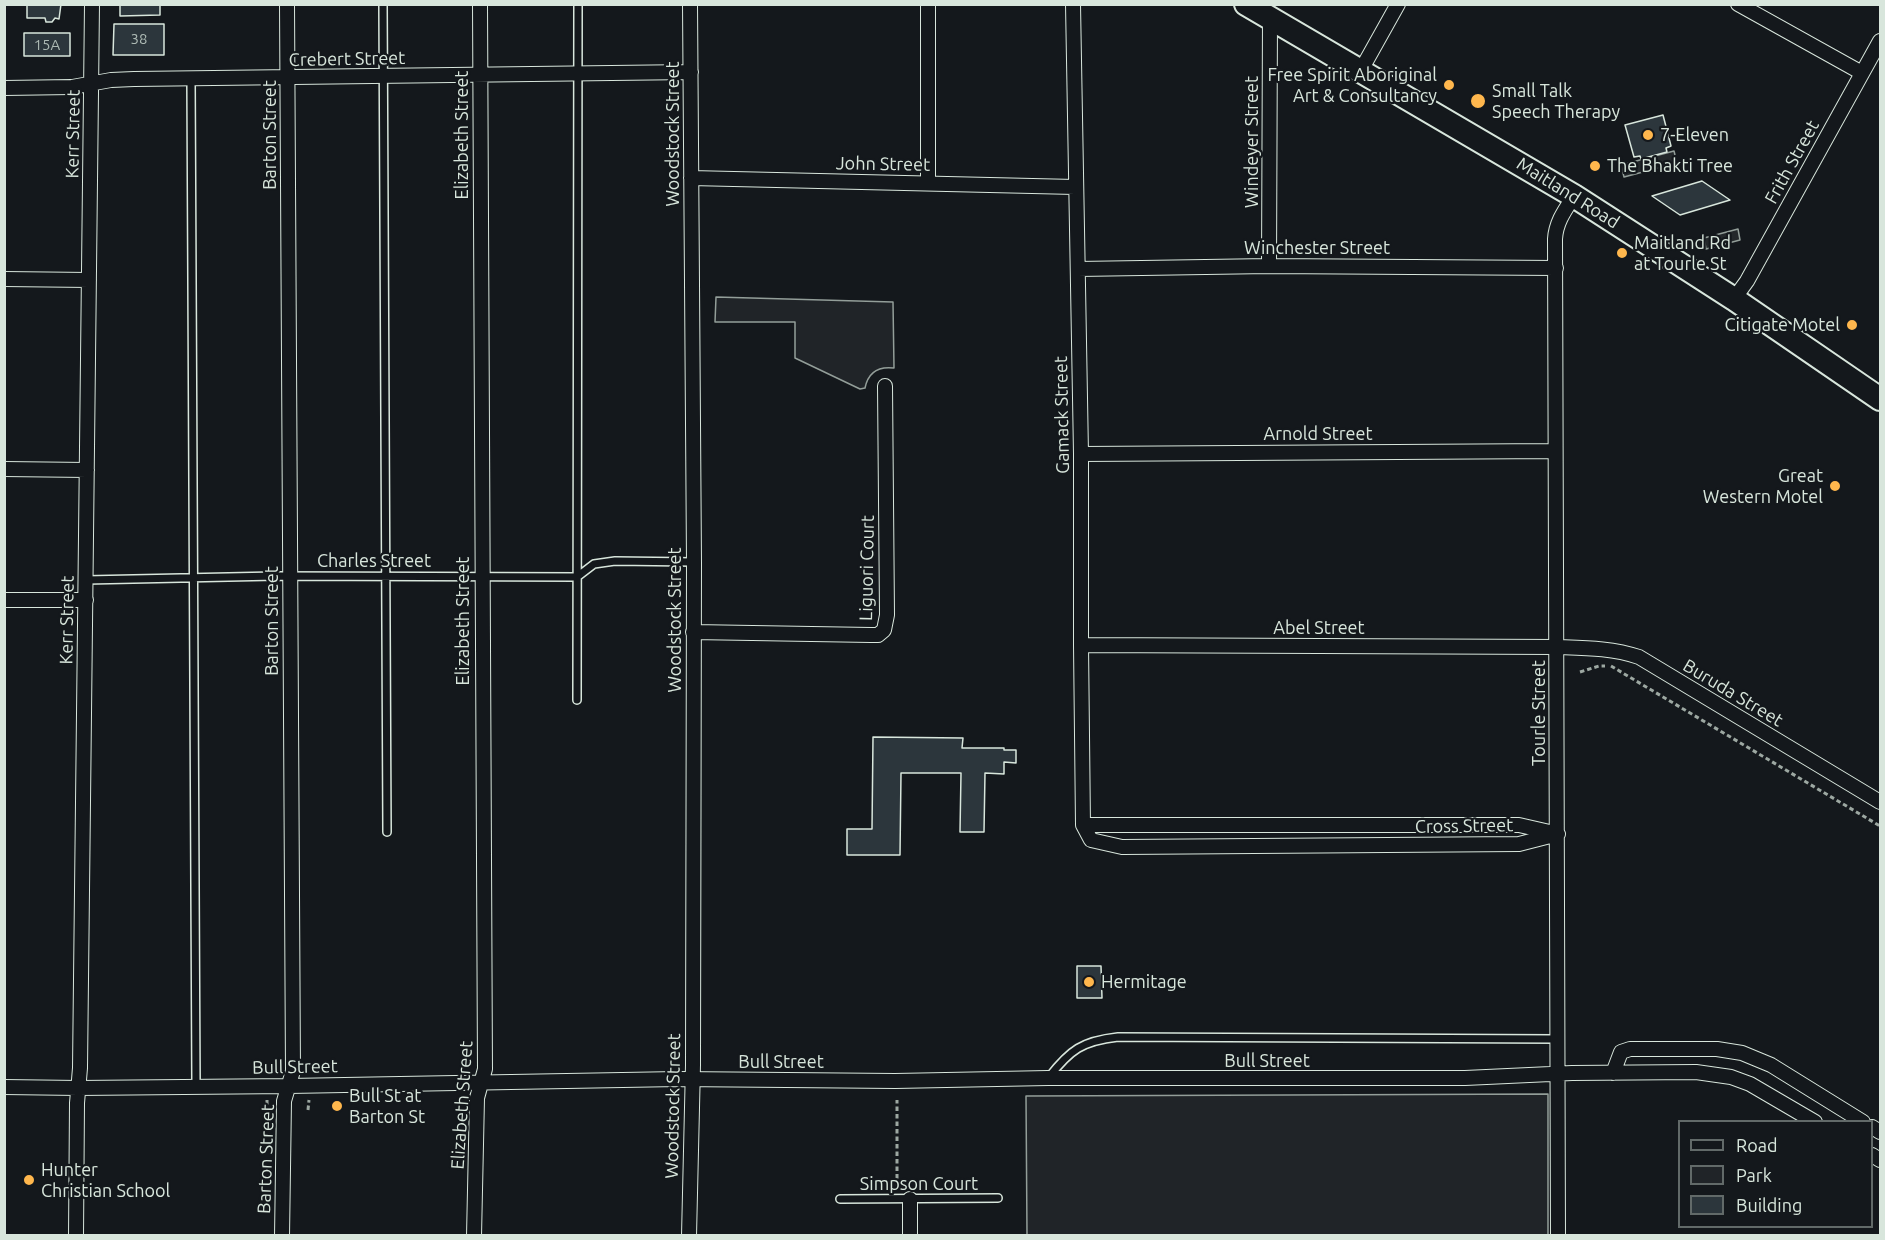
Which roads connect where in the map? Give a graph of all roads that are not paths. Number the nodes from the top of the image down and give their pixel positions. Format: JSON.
{"nodes":[{"id":1,"x":92,"y":4,"type":"edge"},
{"id":2,"x":287,"y":4,"type":"edge"},
{"id":3,"x":383,"y":4,"type":"edge"},
{"id":4,"x":480,"y":4,"type":"edge"},
{"id":5,"x":578,"y":4,"type":"edge"},
{"id":6,"x":690,"y":4,"type":"edge"},
{"id":7,"x":928,"y":4,"type":"edge"},
{"id":8,"x":1073,"y":4,"type":"edge"},
{"id":9,"x":1245,"y":4,"type":"edge"},
{"id":10,"x":1398,"y":4,"type":"edge"},
{"id":11,"x":1738,"y":4,"type":"edge"},
{"id":12,"x":1270,"y":18,"type":"junction"},
{"id":13,"x":1881,"y":41,"type":"edge"},
{"id":14,"x":691,"y":72,"type":"junction"},
{"id":15,"x":1360,"y":72,"type":"junction"},
{"id":16,"x":1862,"y":73,"type":"junction"},
{"id":17,"x":578,"y":74,"type":"junction"},
{"id":18,"x":480,"y":75,"type":"junction"},
{"id":19,"x":383,"y":76,"type":"junction"},
{"id":20,"x":287,"y":77,"type":"junction"},
{"id":21,"x":191,"y":79,"type":"junction"},
{"id":22,"x":92,"y":83,"type":"junction"},
{"id":23,"x":4,"y":88,"type":"edge"},
{"id":24,"x":691,"y":178,"type":"junction"},
{"id":25,"x":928,"y":183,"type":"junction"},
{"id":26,"x":1075,"y":187,"type":"junction"},
{"id":27,"x":1574,"y":196,"type":"junction"},
{"id":28,"x":1269,"y":266,"type":"junction"},
{"id":29,"x":1556,"y":268,"type":"junction"},
{"id":30,"x":1078,"y":269,"type":"junction"},
{"id":31,"x":4,"y":279,"type":"edge"},
{"id":32,"x":89,"y":280,"type":"junction"},
{"id":33,"x":1734,"y":299,"type":"junction"},
{"id":34,"x":885,"y":386,"type":"dead end"},
{"id":35,"x":1881,"y":399,"type":"edge"},
{"id":36,"x":1555,"y":451,"type":"junction"},
{"id":37,"x":1081,"y":454,"type":"junction"},
{"id":38,"x":4,"y":469,"type":"edge"},
{"id":39,"x":87,"y":470,"type":"junction"},
{"id":40,"x":694,"y":562,"type":"junction"},
{"id":41,"x":481,"y":575,"type":"junction"},
{"id":42,"x":290,"y":576,"type":"junction"},
{"id":43,"x":385,"y":576,"type":"junction"},
{"id":44,"x":578,"y":577,"type":"junction"},
{"id":45,"x":195,"y":578,"type":"junction"},
{"id":46,"x":86,"y":580,"type":"junction"},
{"id":47,"x":4,"y":600,"type":"edge"},
{"id":48,"x":86,"y":600,"type":"junction"},
{"id":49,"x":693,"y":632,"type":"junction"},
{"id":50,"x":1081,"y":645,"type":"junction"},
{"id":51,"x":1557,"y":647,"type":"junction"},
{"id":52,"x":577,"y":700,"type":"dead end"},
{"id":53,"x":1881,"y":802,"type":"edge"},
{"id":54,"x":1083,"y":825,"type":"junction"},
{"id":55,"x":387,"y":832,"type":"dead end"},
{"id":56,"x":1558,"y":834,"type":"junction"},
{"id":57,"x":1556,"y":1039,"type":"junction"},
{"id":58,"x":1557,"y":1073,"type":"junction"},
{"id":59,"x":1612,"y":1073,"type":"junction"},
{"id":60,"x":1048,"y":1078,"type":"junction"},
{"id":61,"x":693,"y":1080,"type":"junction"},
{"id":62,"x":481,"y":1082,"type":"junction"},
{"id":63,"x":196,"y":1086,"type":"junction"},
{"id":64,"x":289,"y":1086,"type":"junction"},
{"id":65,"x":4,"y":1087,"type":"edge"},
{"id":66,"x":78,"y":1088,"type":"junction"},
{"id":67,"x":1812,"y":1120,"type":"edge"},
{"id":68,"x":1860,"y":1120,"type":"edge"},
{"id":69,"x":840,"y":1198,"type":"dead end"},
{"id":70,"x":998,"y":1198,"type":"dead end"},
{"id":71,"x":910,"y":1199,"type":"junction"},
{"id":72,"x":76,"y":1236,"type":"edge"},
{"id":73,"x":282,"y":1236,"type":"edge"},
{"id":74,"x":474,"y":1236,"type":"edge"},
{"id":75,"x":689,"y":1236,"type":"edge"},
{"id":76,"x":910,"y":1236,"type":"edge"},
{"id":77,"x":1558,"y":1236,"type":"edge"}],
"edges":[{"from":1,"to":22,"type":"street","name":"Kerr Street"},
{"from":2,"to":20,"type":"street","name":"Barton Street"},
{"from":3,"to":19,"type":"lane"},
{"from":4,"to":18,"type":"street","name":"Elizabeth Street"},
{"from":5,"to":17,"type":"lane"},
{"from":6,"to":14,"type":"street","name":"Woodstock Street"},
{"from":7,"to":25,"type":"street"},
{"from":8,"to":26,"type":"street","name":"Gamack Street"},
{"from":9,"to":12,"type":"main road","name":"Maitland Road"},
{"from":10,"to":15,"type":"street"},
{"from":11,"to":16,"type":"street"},
{"from":12,"to":15,"type":"main road","name":"Maitland Road"},
{"from":12,"to":28,"type":"street","name":"Windeyer Street"},
{"from":13,"to":16,"type":"street","name":"Frith Street"},
{"from":14,"to":17,"type":"street","name":"Crebert Street"},
{"from":14,"to":24,"type":"street","name":"Woodstock Street"},
{"from":15,"to":27,"type":"main road","name":"Maitland Road"},
{"from":16,"to":33,"type":"street","name":"Frith Street"},
{"from":17,"to":18,"type":"street","name":"Crebert Street"},
{"from":17,"to":44,"type":"lane"},
{"from":18,"to":19,"type":"street","name":"Crebert Street"},
{"from":18,"to":41,"type":"street","name":"Elizabeth Street"},
{"from":19,"to":20,"type":"street","name":"Crebert Street"},
{"from":19,"to":43,"type":"lane"},
{"from":20,"to":21,"type":"street","name":"Crebert Street"},
{"from":20,"to":42,"type":"street","name":"Barton Street"},
{"from":21,"to":22,"type":"street","name":"Crebert Street"},
{"from":21,"to":45,"type":"lane"},
{"from":22,"to":23,"type":"street","name":"Crebert Street"},
{"from":22,"to":32,"type":"street","name":"Kerr Street"},
{"from":24,"to":25,"type":"street","name":"John Street"},
{"from":24,"to":40,"type":"street","name":"Woodstock Street"},
{"from":25,"to":26,"type":"street","name":"John Street"},
{"from":26,"to":30,"type":"street","name":"Gamack Street"},
{"from":27,"to":29,"type":"street","name":"Tourle Street"},
{"from":27,"to":33,"type":"main road","name":"Maitland Road"},
{"from":28,"to":29,"type":"street","name":"Winchester Street"},
{"from":28,"to":30,"type":"street","name":"Winchester Street"},
{"from":29,"to":36,"type":"street","name":"Tourle Street"},
{"from":30,"to":37,"type":"street","name":"Gamack Street"},
{"from":31,"to":32,"type":"street"},
{"from":32,"to":39,"type":"street","name":"Kerr Street"},
{"from":33,"to":35,"type":"main road","name":"Maitland Road"},
{"from":34,"to":49,"type":"street","name":"Liguori Court"},
{"from":36,"to":37,"type":"street","name":"Arnold Street"},
{"from":36,"to":51,"type":"street","name":"Tourle Street"},
{"from":37,"to":50,"type":"street","name":"Gamack Street"},
{"from":38,"to":39,"type":"street"},
{"from":39,"to":46,"type":"street","name":"Kerr Street"},
{"from":40,"to":44,"type":"lane"},
{"from":40,"to":49,"type":"street","name":"Woodstock Street"},
{"from":41,"to":43,"type":"lane","name":"Charles Street"},
{"from":41,"to":44,"type":"lane","name":"Charles Street"},
{"from":41,"to":62,"type":"street","name":"Elizabeth Street"},
{"from":42,"to":43,"type":"lane","name":"Charles Street"},
{"from":42,"to":45,"type":"lane","name":"Charles Street"},
{"from":42,"to":64,"type":"street","name":"Barton Street"},
{"from":43,"to":55,"type":"lane"},
{"from":44,"to":52,"type":"lane"},
{"from":45,"to":46,"type":"lane","name":"Charles Street"},
{"from":45,"to":63,"type":"lane"},
{"from":46,"to":48,"type":"street","name":"Kerr Street"},
{"from":47,"to":48,"type":"street"},
{"from":48,"to":66,"type":"street","name":"Kerr Street"},
{"from":49,"to":61,"type":"street","name":"Woodstock Street"},
{"from":50,"to":51,"type":"street","name":"Abel Street"},
{"from":50,"to":54,"type":"street","name":"Gamack Street"},
{"from":51,"to":53,"type":"street","name":"Buruda Street"},
{"from":51,"to":56,"type":"street","name":"Tourle Street"},
{"from":54,"to":56,"type":"street","name":"Cross Street"},
{"from":54,"to":56,"type":"street","name":"Cross Street"},
{"from":56,"to":57,"type":"street","name":"Tourle Street"},
{"from":57,"to":58,"type":"street","name":"Tourle Street"},
{"from":57,"to":60,"type":"lane"},
{"from":58,"to":59,"type":"street","name":"Bull Street"},
{"from":58,"to":60,"type":"street","name":"Bull Street"},
{"from":58,"to":77,"type":"street","name":"Tourle Street"},
{"from":59,"to":67,"type":"street","name":"Bull Street"},
{"from":59,"to":68,"type":"street"},
{"from":60,"to":61,"type":"street","name":"Bull Street"},
{"from":61,"to":62,"type":"street","name":"Bull Street"},
{"from":61,"to":75,"type":"street","name":"Woodstock Street"},
{"from":62,"to":64,"type":"street","name":"Bull Street"},
{"from":62,"to":74,"type":"street","name":"Elizabeth Street"},
{"from":63,"to":64,"type":"street","name":"Bull Street"},
{"from":63,"to":66,"type":"street","name":"Bull Street"},
{"from":64,"to":73,"type":"street","name":"Barton Street"},
{"from":65,"to":66,"type":"street","name":"Bull Street"},
{"from":66,"to":72,"type":"street","name":"Kerr Street"},
{"from":69,"to":71,"type":"lane","name":"Simpson Court"},
{"from":70,"to":71,"type":"lane","name":"Simpson Court"},
{"from":71,"to":76,"type":"street"}]}
